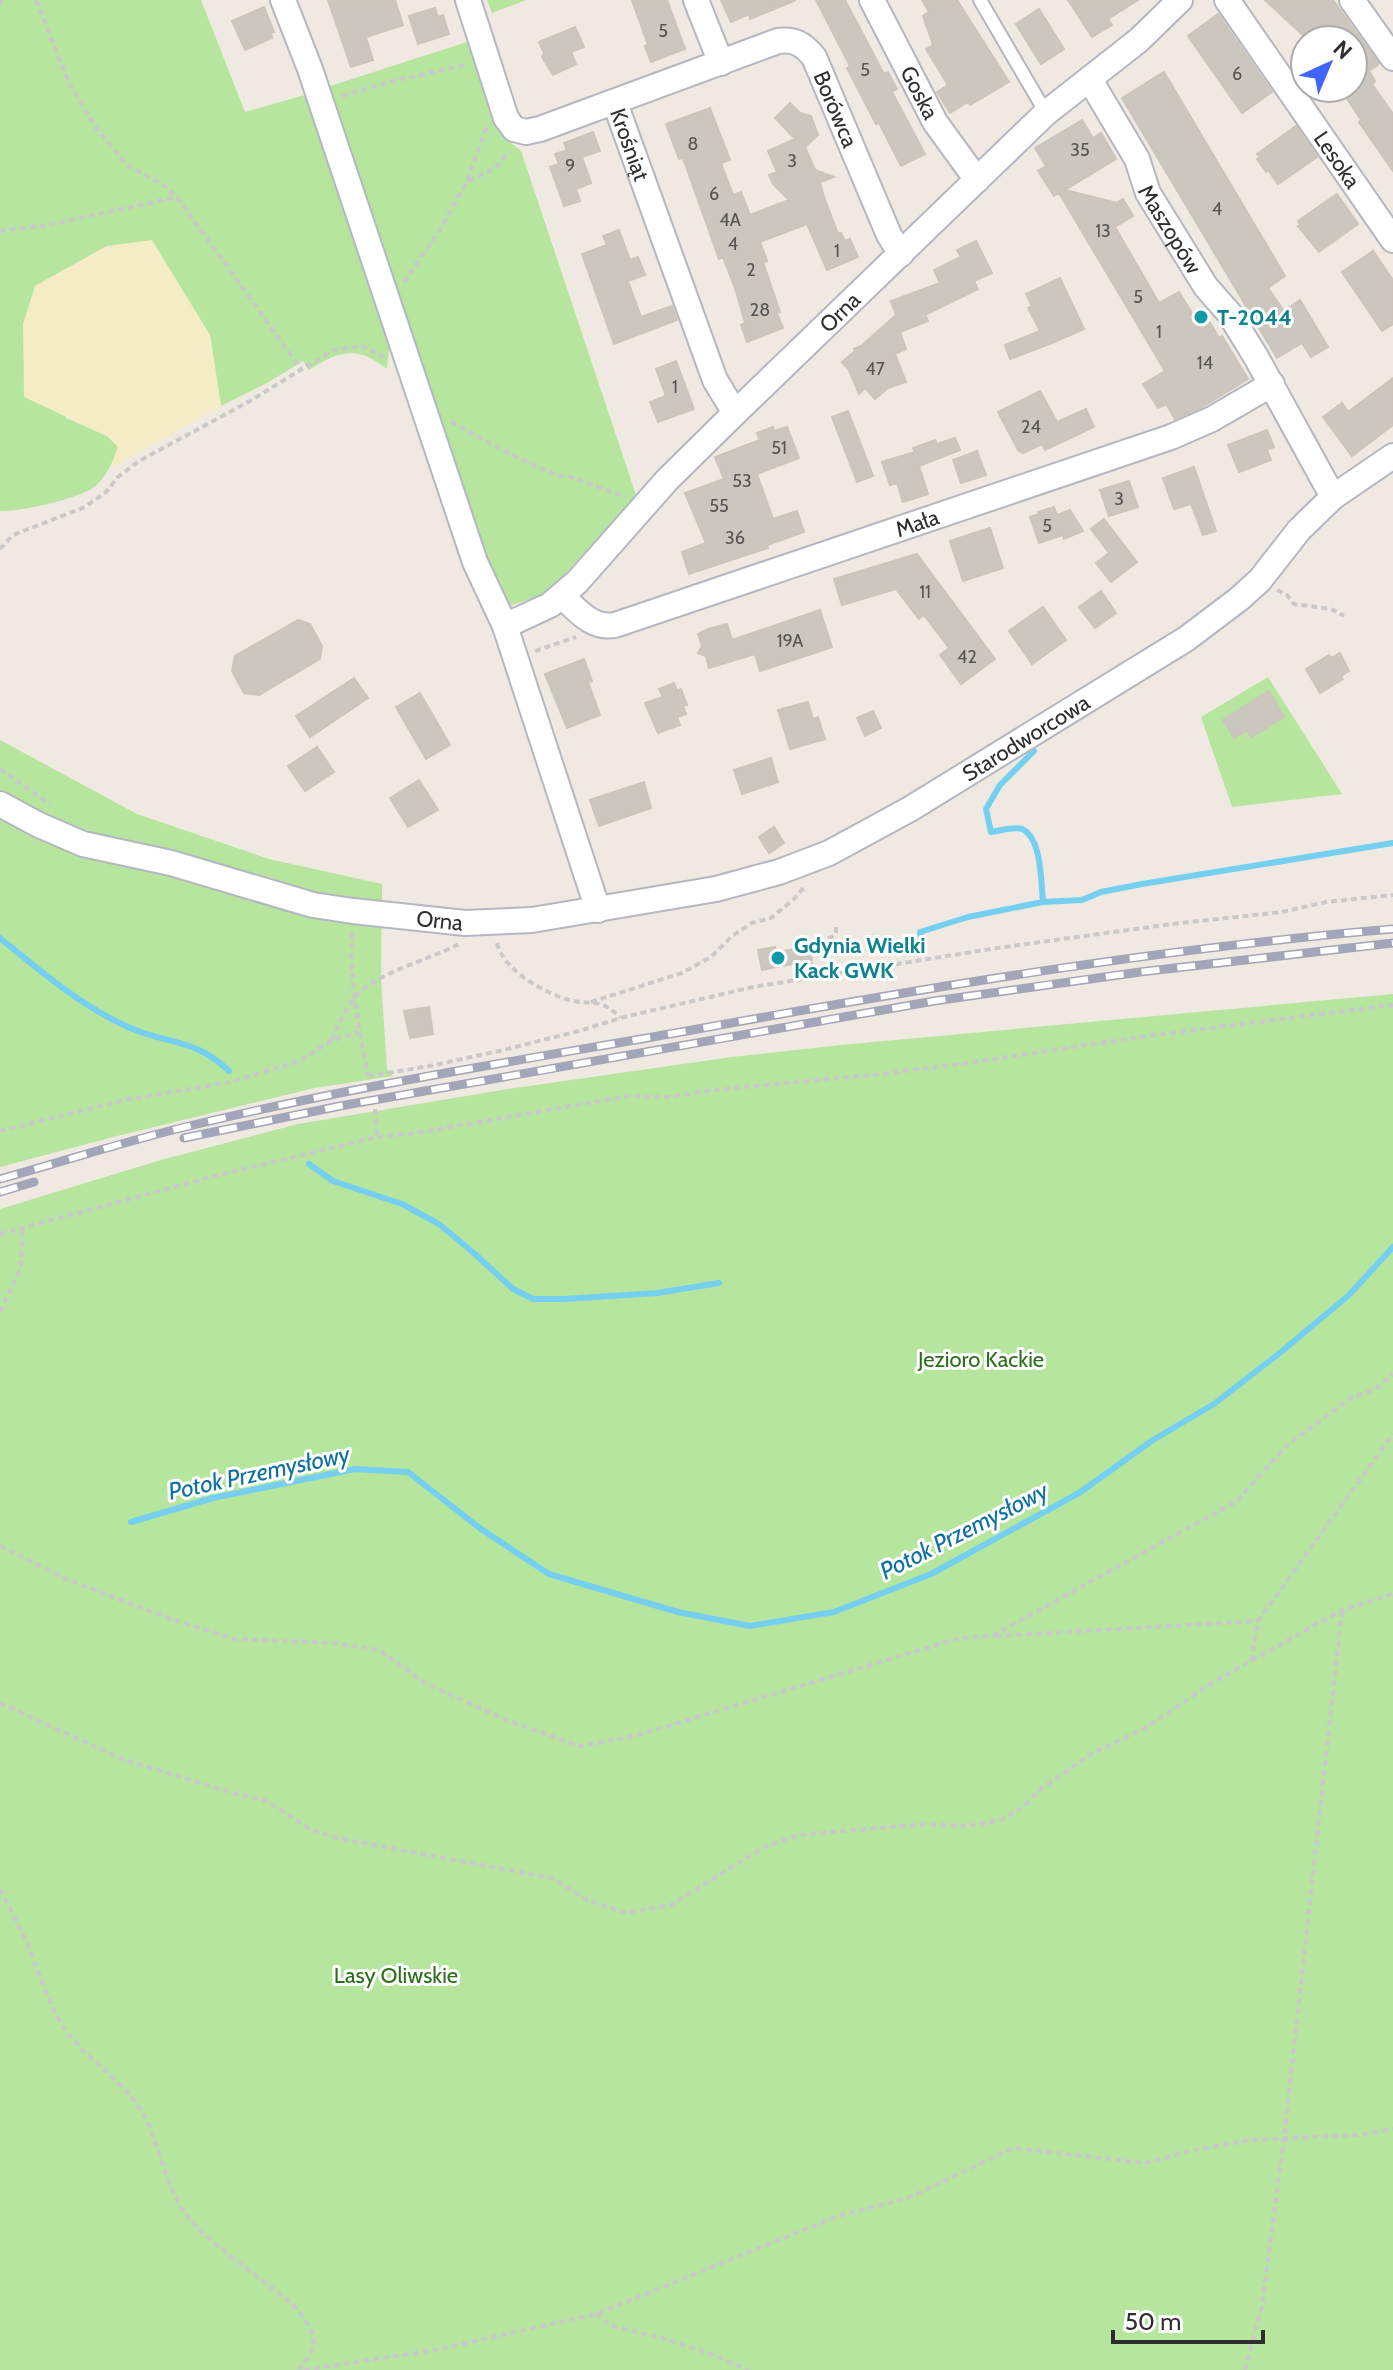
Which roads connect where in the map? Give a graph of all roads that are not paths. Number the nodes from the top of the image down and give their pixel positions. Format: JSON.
{"nodes":[{"id":1,"x":283,"y":0,"type":"edge"},
{"id":2,"x":468,"y":0,"type":"edge"},
{"id":3,"x":696,"y":0,"type":"edge"},
{"id":4,"x":872,"y":0,"type":"edge"},
{"id":5,"x":980,"y":0,"type":"edge"},
{"id":6,"x":1180,"y":0,"type":"edge"},
{"id":7,"x":1227,"y":0,"type":"edge"},
{"id":8,"x":1352,"y":0,"type":"edge"},
{"id":9,"x":1393,"y":58,"type":"edge"},
{"id":10,"x":721,"y":63,"type":"junction"},
{"id":11,"x":1090,"y":80,"type":"junction"},
{"id":12,"x":615,"y":103,"type":"junction"},
{"id":13,"x":1046,"y":113,"type":"junction"},
{"id":14,"x":977,"y":180,"type":"junction"},
{"id":15,"x":1393,"y":240,"type":"edge"},
{"id":16,"x":901,"y":254,"type":"junction"},
{"id":17,"x":1272,"y":384,"type":"junction"},
{"id":18,"x":735,"y":413,"type":"junction"},
{"id":19,"x":1393,"y":456,"type":"edge"},
{"id":20,"x":1333,"y":497,"type":"junction"},
{"id":21,"x":562,"y":596,"type":"junction"},
{"id":22,"x":505,"y":626,"type":"junction"},
{"id":23,"x":0,"y":804,"type":"edge"},
{"id":24,"x":598,"y":910,"type":"junction"}],
"edges":[{"from":1,"to":22,"type":"street"},
{"from":2,"to":12,"type":"street","name":"Krośniąt"},
{"from":3,"to":10,"type":"street"},
{"from":4,"to":14,"type":"street","name":"Goska"},
{"from":5,"to":13,"type":"lane"},
{"from":6,"to":11,"type":"street","name":"Orna"},
{"from":7,"to":15,"type":"street","name":"Lesoka"},
{"from":8,"to":9,"type":"street"},
{"from":10,"to":12,"type":"street","name":"Borówca"},
{"from":10,"to":16,"type":"street","name":"Borówca"},
{"from":11,"to":13,"type":"street","name":"Orna"},
{"from":11,"to":17,"type":"street","name":"Maszopów"},
{"from":12,"to":18,"type":"street","name":"Krośniąt"},
{"from":13,"to":14,"type":"street","name":"Orna"},
{"from":14,"to":16,"type":"street","name":"Orna"},
{"from":16,"to":18,"type":"street","name":"Orna"},
{"from":17,"to":20,"type":"street","name":"Maszopów"},
{"from":17,"to":21,"type":"street","name":"Mała"},
{"from":18,"to":21,"type":"street","name":"Orna"},
{"from":19,"to":20,"type":"street","name":"Starodworcowa"},
{"from":20,"to":24,"type":"street","name":"Starodworcowa"},
{"from":21,"to":22,"type":"street","name":"Orna"},
{"from":22,"to":24,"type":"street"},
{"from":23,"to":24,"type":"street","name":"Orna"}]}
